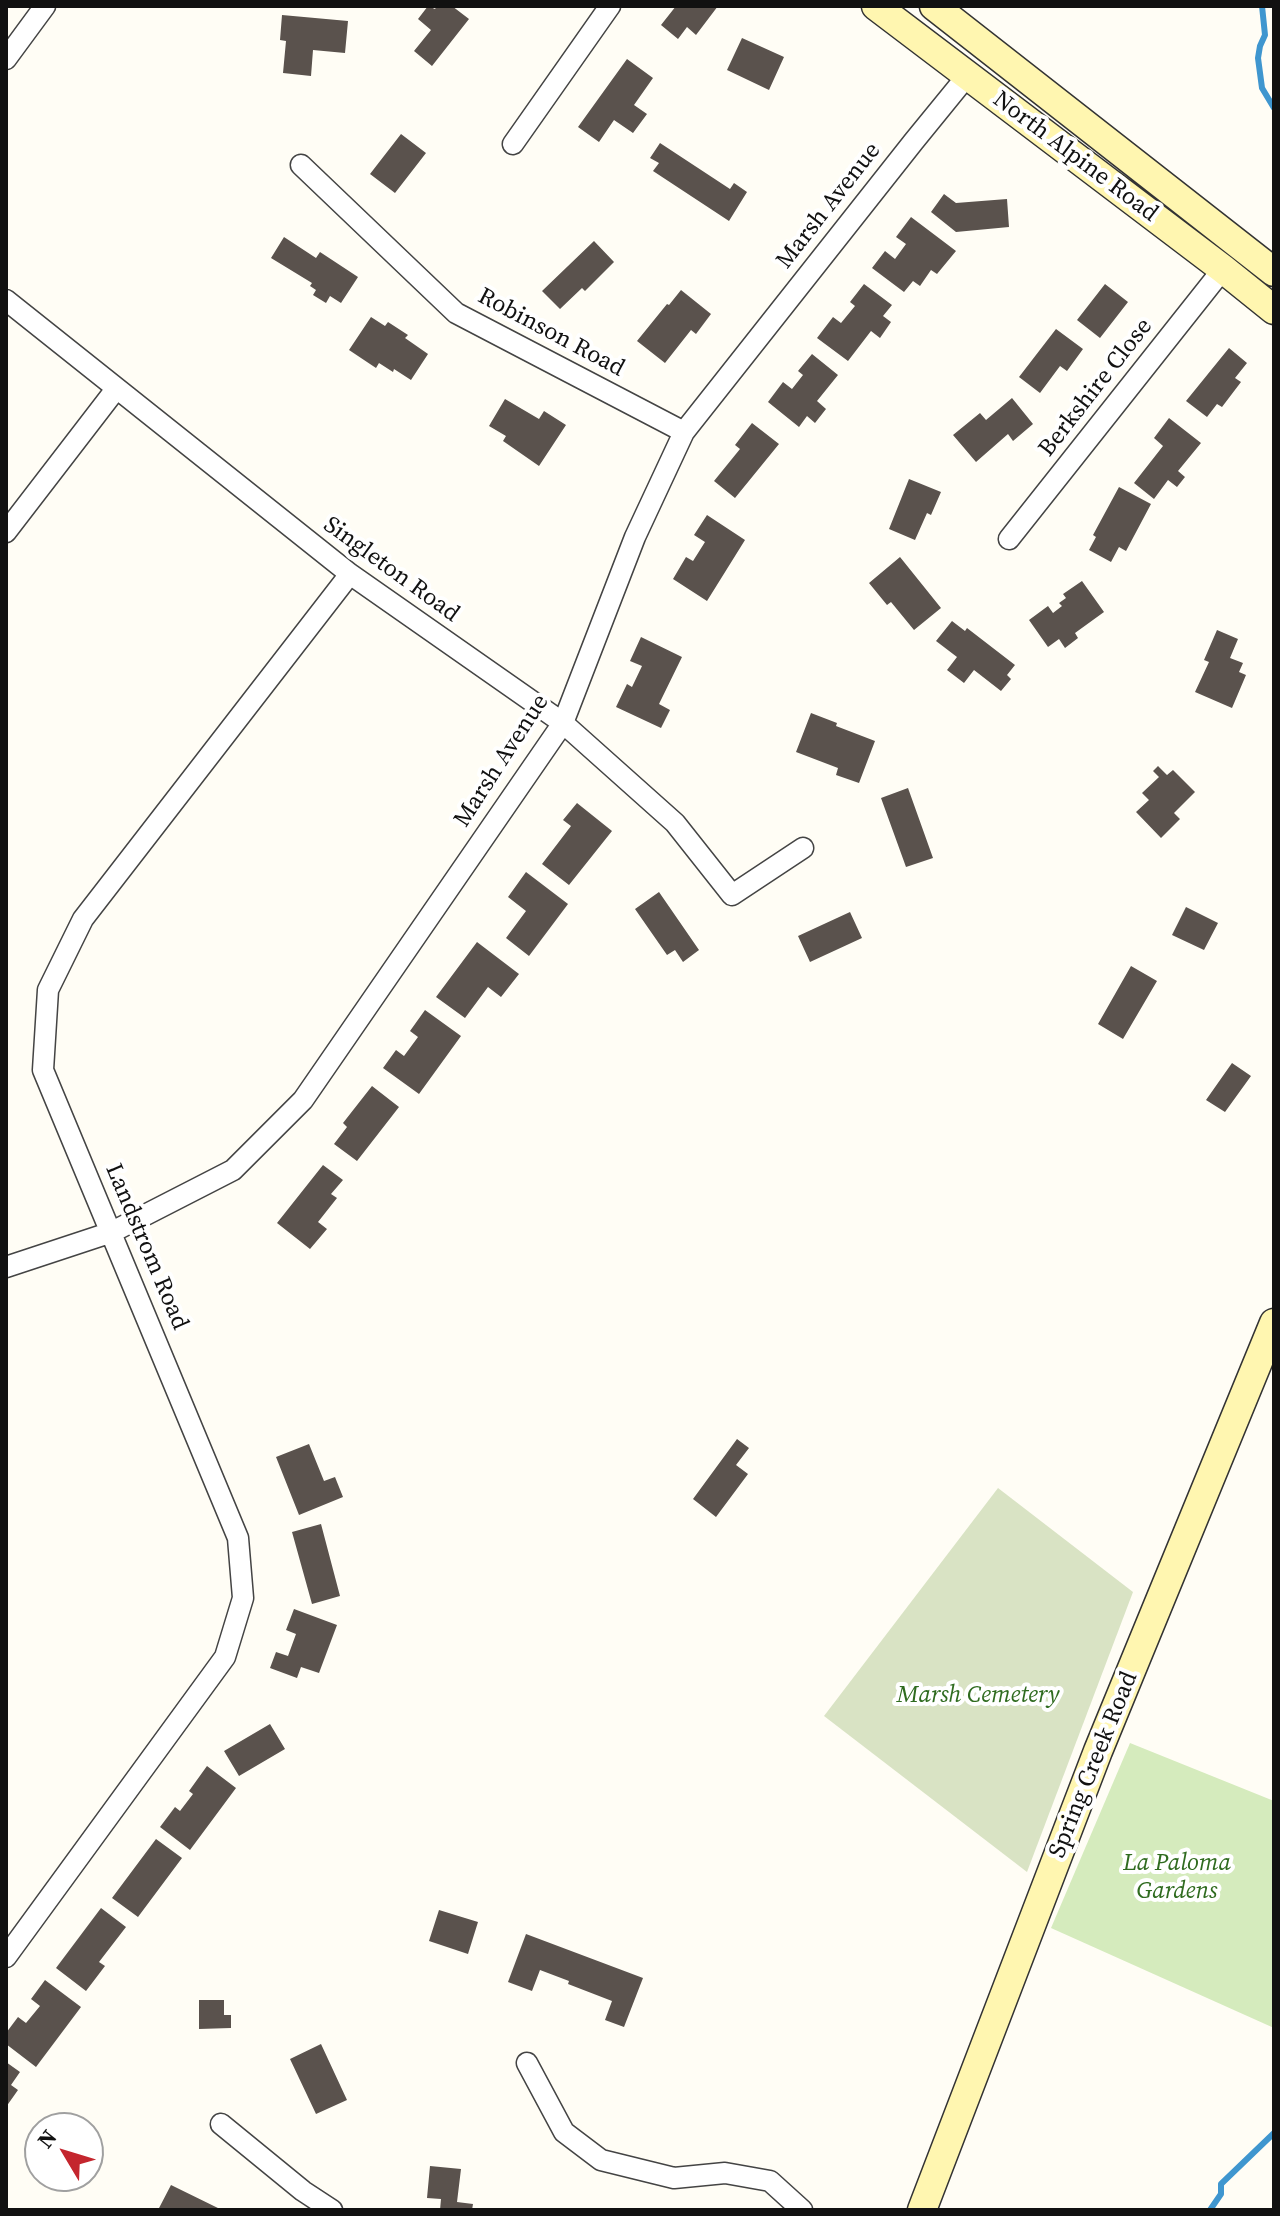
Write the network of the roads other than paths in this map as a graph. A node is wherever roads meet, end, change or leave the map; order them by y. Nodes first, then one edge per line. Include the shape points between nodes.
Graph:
1 (45, 6) edge
2 (610, 6) edge
3 (876, 6) edge
4 (934, 6) edge
5 (6, 59) edge
6 (967, 76) junction
7 (513, 144) dead end
8 (301, 165) dead end
9 (1223, 269) junction
10 (1274, 272) edge
11 (6, 300) edge
12 (1274, 310) edge
13 (116, 389) junction
14 (684, 432) junction
15 (6, 532) edge
16 (1009, 539) dead end
17 (350, 574) junction
18 (563, 723) junction
19 (803, 848) dead end
20 (112, 1232) junction
21 (6, 1267) edge
22 (1274, 1323) edge
23 (6, 1957) edge
24 (527, 2063) dead end
25 (221, 2124) dead end
26 (332, 2210) edge
27 (802, 2210) edge
28 (922, 2210) edge

1 - 5 street
2 - 7 street
3 - 6 main road, North Alpine Road
4 - 10 main road, North Alpine Road
6 - 9 main road, North Alpine Road
6 - 14 street, Marsh Avenue
8 - 14 street, Robinson Road via 456,313
9 - 12 main road, North Alpine Road
9 - 16 street, Berkshire Close
11 - 13 street, Singleton Road
13 - 15 street
13 - 17 street, Singleton Road
14 - 18 street, Marsh Avenue via 635,537
17 - 18 street, Singleton Road
17 - 20 street, Landstrom Road via 83,919 48,990 43,1070
18 - 19 street, Singleton Road via 675,823 732,895
18 - 20 street, Marsh Avenue via 303,1100 233,1170
20 - 21 street, Marsh Avenue
20 - 23 street, Landstrom Road via 238,1538 243,1598 225,1657
22 - 28 main road, Spring Creek Road via 1098,1751
24 - 27 street via 564,2132 601,2160 674,2178 725,2173 770,2181
25 - 26 street

